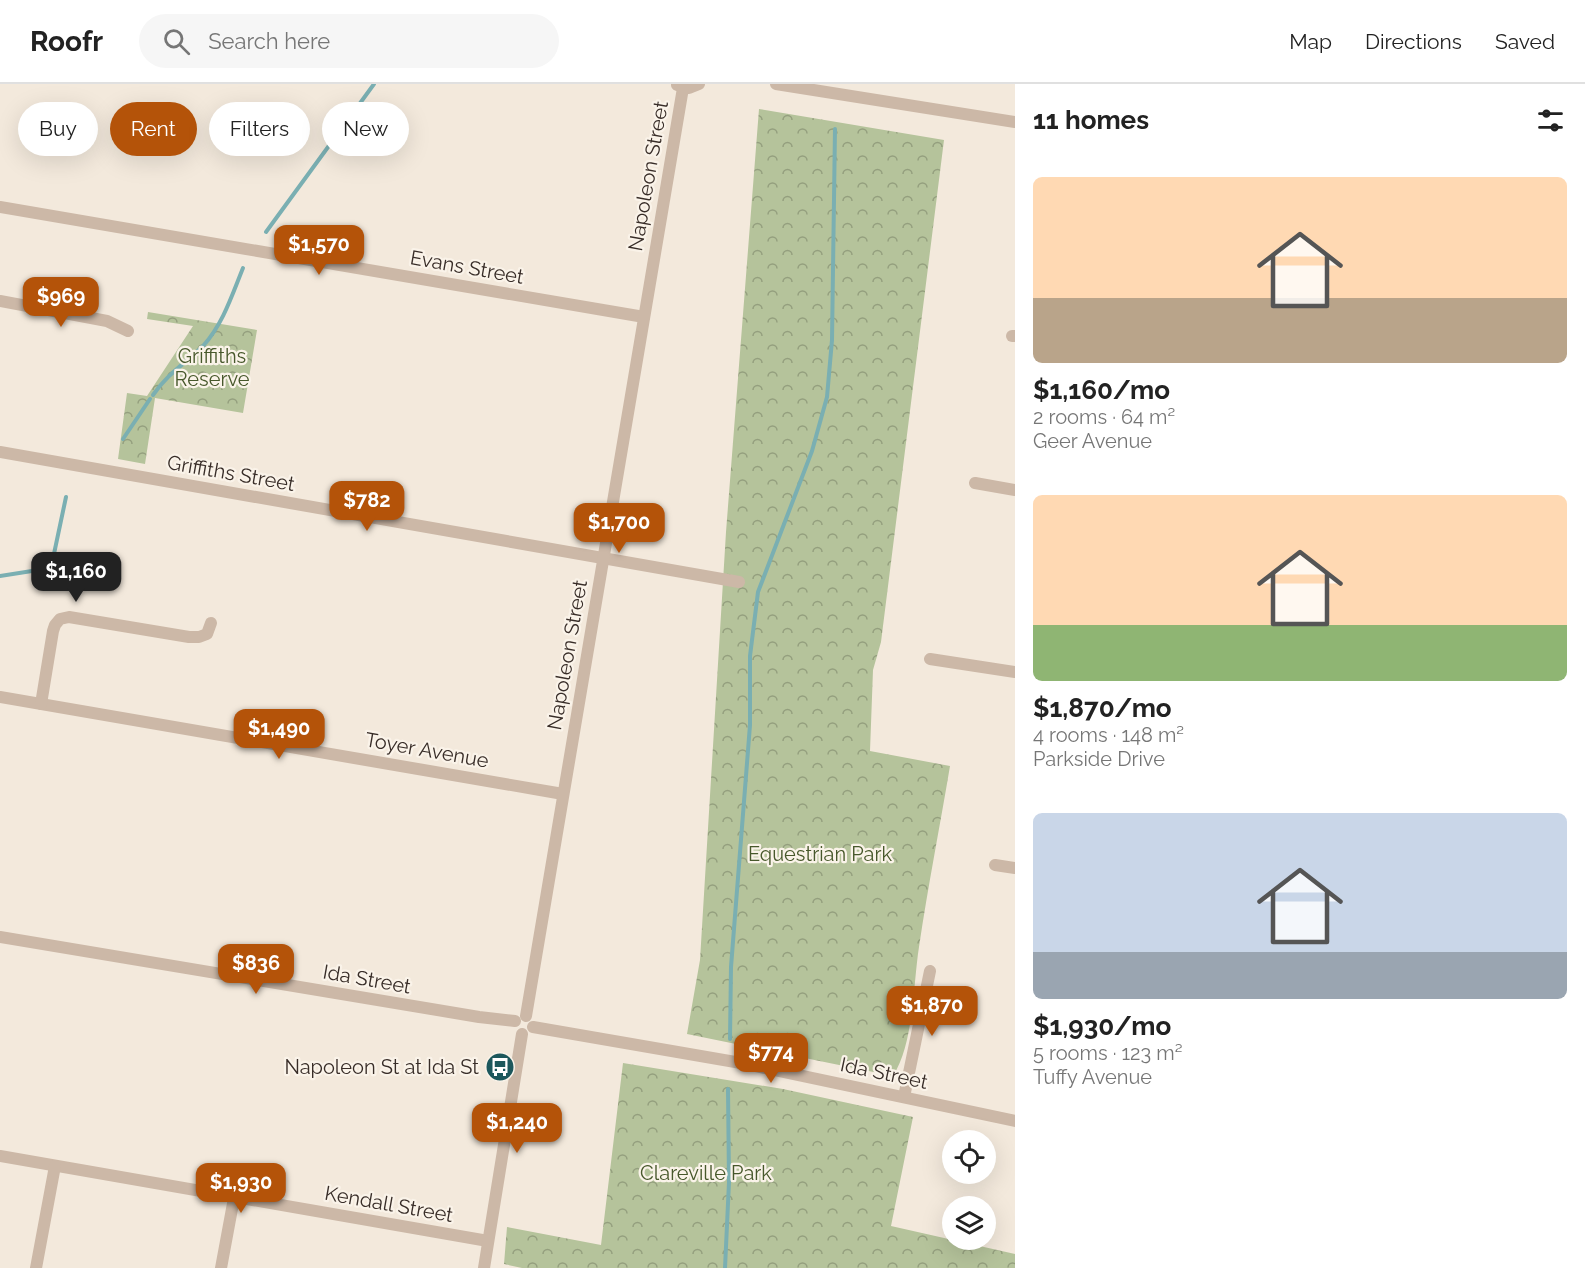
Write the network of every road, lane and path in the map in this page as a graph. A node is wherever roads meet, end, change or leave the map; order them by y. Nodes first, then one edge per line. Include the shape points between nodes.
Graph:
1 (699, 84) edge
2 (776, 84) edge
3 (679, 86) edge
4 (1015, 122) edge
5 (0, 207) edge
6 (0, 301) edge
7 (644, 317) junction
8 (128, 331) dead end
9 (0, 452) edge
10 (975, 483) dead end
11 (1015, 490) edge
12 (603, 558) junction
13 (739, 582) dead end
14 (211, 623) dead end
15 (930, 659) dead end
16 (1015, 672) edge
17 (0, 697) edge
18 (41, 704) junction
19 (563, 794) junction
20 (995, 865) dead end
21 (1015, 868) edge
22 (0, 937) edge
23 (930, 971) dead end
24 (525, 1021) junction
25 (904, 1097) junction
26 (1015, 1121) edge
27 (0, 1156) edge
28 (55, 1166) junction
29 (234, 1198) junction
30 (489, 1241) junction
31 (36, 1268) edge
32 (221, 1268) edge
33 (484, 1268) edge

1 - 3 street
2 - 4 street
3 - 7 street, Napoleon Street
5 - 7 street, Evans Street
6 - 8 street via 107,321
7 - 12 street, Napoleon Street
9 - 12 street, Griffiths Street
10 - 11 street
12 - 13 street, Griffiths Street
12 - 19 street, Napoleon Street
14 - 18 street via 207,634 189,637 60,618 53,632
15 - 16 street
17 - 18 street, Toyer Avenue
18 - 19 street, Toyer Avenue
19 - 24 street, Napoleon Street
20 - 21 street
22 - 24 street, Ida Street via 479,1017
23 - 25 street
24 - 25 street, Ida Street
24 - 30 street via 515,1029 522,1034
25 - 26 street, Ida Street
27 - 28 street, Kendall Street
28 - 29 street, Kendall Street
28 - 31 street
29 - 30 street, Kendall Street
29 - 32 street
30 - 33 street

